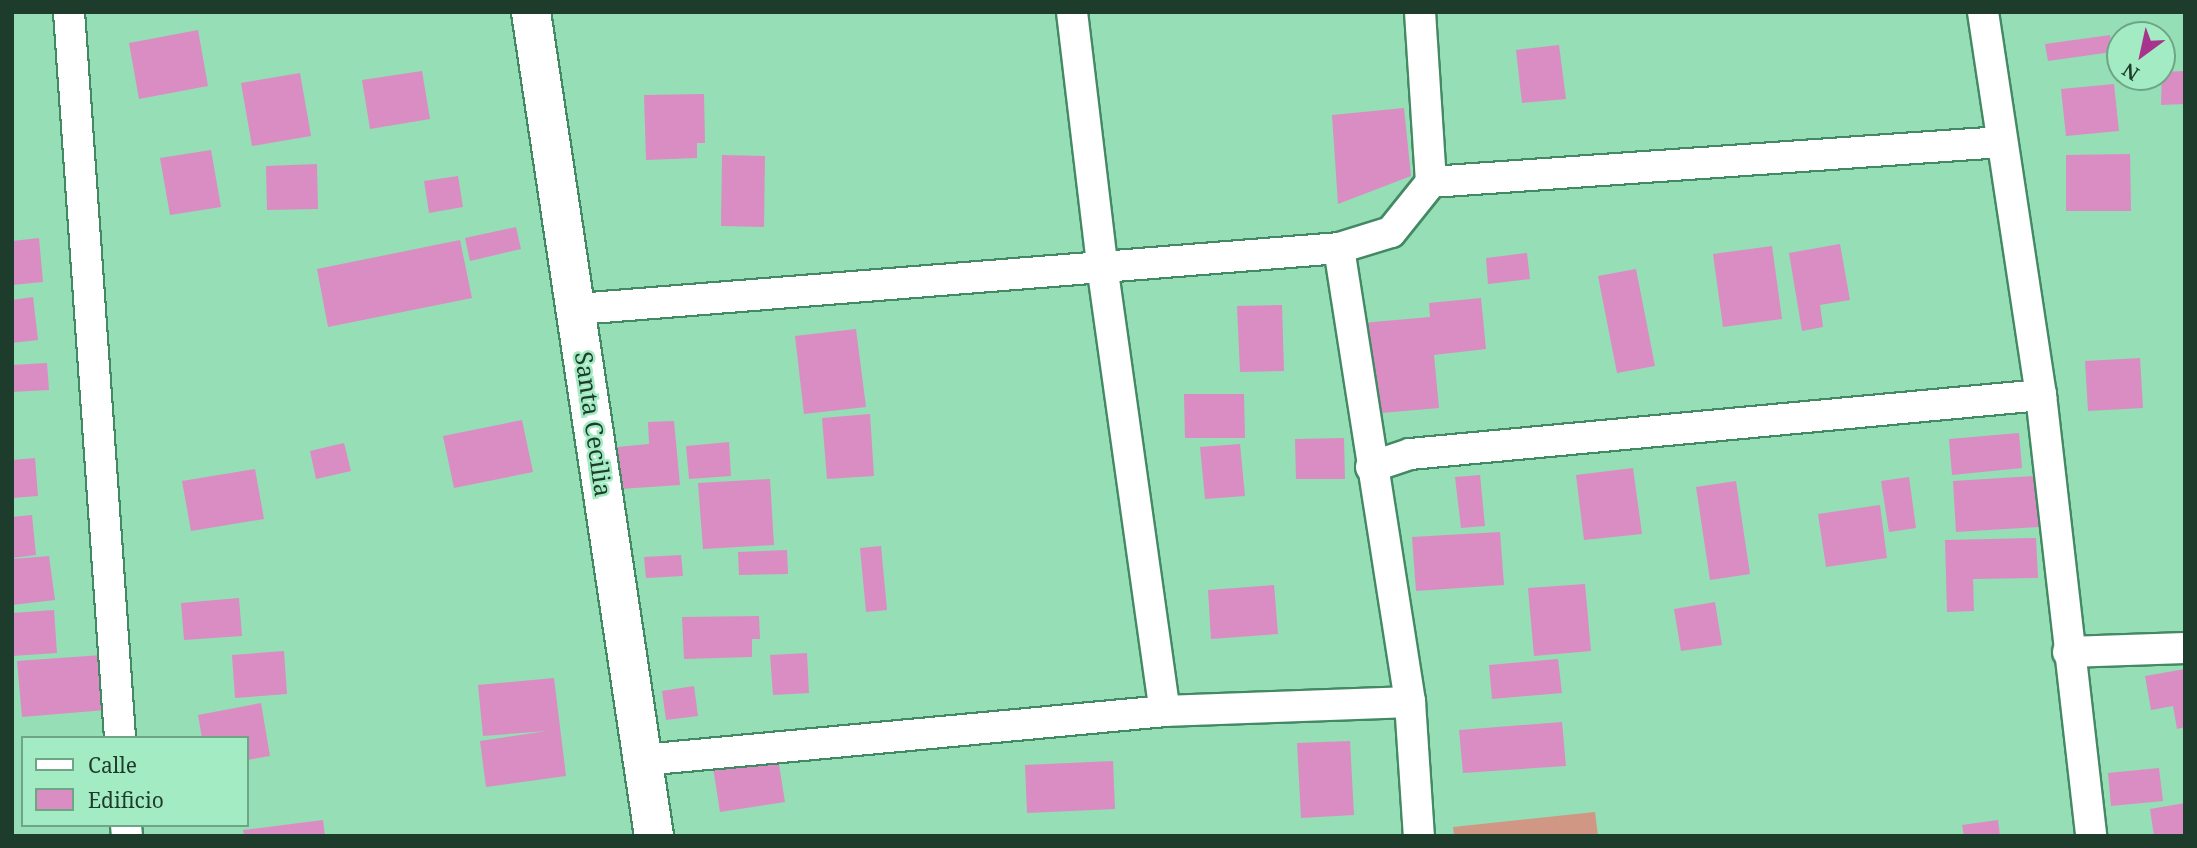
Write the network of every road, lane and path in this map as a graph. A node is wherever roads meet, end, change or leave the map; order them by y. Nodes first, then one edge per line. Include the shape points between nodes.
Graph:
1 (69, 12) edge
2 (531, 12) edge
3 (1072, 12) edge
4 (1420, 12) edge
5 (1983, 12) edge
6 (2001, 142) junction
7 (1431, 181) junction
8 (1339, 248) junction
9 (1102, 265) junction
10 (578, 309) junction
11 (2041, 395) junction
12 (1371, 467) junction
13 (2185, 648) edge
14 (2068, 652) junction
15 (1410, 702) junction
16 (1165, 711) junction
17 (120, 736) edge
18 (643, 760) junction
19 (654, 836) edge
20 (1419, 836) edge
21 (2091, 836) edge

1 - 17 street
2 - 10 street, Santa Cecilia
3 - 9 street
4 - 7 street
5 - 6 street
6 - 7 street
6 - 11 street
7 - 8 street via 1391,232
8 - 9 street
8 - 12 street
9 - 10 street
9 - 16 street
10 - 18 street, Santa Cecilia
11 - 12 street via 1410,454
11 - 14 street
12 - 15 street
13 - 14 street
14 - 21 street
15 - 16 street
15 - 20 street
16 - 18 street
18 - 19 street, Santa Cecilia

